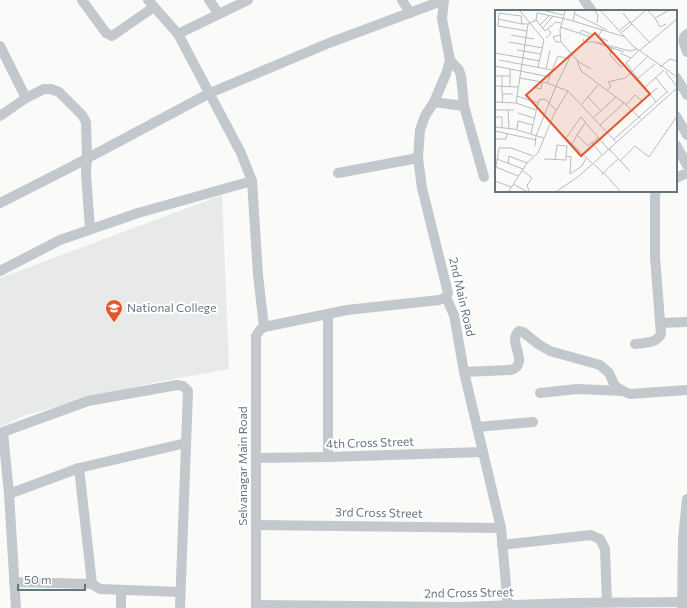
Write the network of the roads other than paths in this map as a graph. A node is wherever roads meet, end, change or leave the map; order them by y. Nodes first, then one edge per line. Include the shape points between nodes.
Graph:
1 (82, 0) edge
2 (209, 0) edge
3 (248, 0) edge
4 (402, 0) edge
5 (444, 0) edge
6 (584, 0) edge
7 (151, 3) edge
8 (591, 10) edge
9 (410, 13) junction
10 (219, 14) junction
11 (178, 34) junction
12 (687, 34) edge
13 (0, 46) edge
14 (687, 52) edge
15 (450, 60) junction
16 (677, 79) edge
17 (210, 93) junction
18 (687, 95) edge
19 (26, 98) junction
20 (434, 102) junction
21 (464, 106) junction
22 (0, 116) edge
23 (677, 118) edge
24 (687, 135) edge
25 (677, 147) edge
26 (88, 158) junction
27 (418, 158) junction
28 (687, 165) edge
29 (338, 173) dead end
30 (687, 173) edge
31 (484, 177) dead end
32 (677, 178) edge
33 (252, 181) junction
34 (656, 192) edge
35 (0, 203) edge
36 (90, 229) junction
37 (0, 271) edge
38 (446, 297) junction
39 (328, 314) junction
40 (687, 322) edge
41 (660, 323) junction
42 (264, 327) junction
43 (635, 344) dead end
44 (464, 372) junction
45 (687, 390) edge
46 (623, 392) junction
47 (540, 393) dead end
48 (533, 422) dead end
49 (477, 427) junction
50 (186, 443) junction
51 (483, 452) junction
52 (328, 457) junction
53 (257, 458) junction
54 (79, 468) junction
55 (9, 494) junction
56 (687, 499) edge
57 (256, 525) junction
58 (501, 528) junction
59 (685, 539) edge
60 (502, 545) junction
61 (14, 582) junction
62 (92, 584) junction
63 (122, 590) junction
64 (180, 592) junction
65 (607, 603) junction
66 (684, 604) edge
67 (507, 606) edge
68 (256, 607) edge
69 (16, 608) edge
70 (121, 608) edge
71 (180, 608) edge

1 - 7 street via 106,33 112,36
2 - 10 street
3 - 10 street
4 - 9 street
5 - 9 street
5 - 15 street, 2nd Main Road via 442,19
6 - 8 street
7 - 11 street
9 - 17 street via 329,43
10 - 11 street
11 - 17 street
12 - 14 street via 682,40
13 - 19 street
15 - 20 street, 2nd Main Road
15 - 21 street via 461,76
16 - 18 street
17 - 26 street
17 - 33 street via 241,153
19 - 22 street
19 - 26 street via 44,89 51,89 58,92 82,115 86,122
20 - 21 street
20 - 27 street, 2nd Main Road via 420,130
21 - 31 street
23 - 24 street
25 - 28 street
26 - 35 street
26 - 36 street via 86,174
27 - 29 street
27 - 38 street, 2nd Main Road via 422,188 448,289
30 - 32 street
33 - 36 street
33 - 42 street
34 - 41 street via 655,257
36 - 37 street via 60,240
38 - 39 street
38 - 44 street, 2nd Main Road via 454,315
39 - 42 street
39 - 52 street
40 - 41 street
41 - 43 street via 659,339
42 - 53 street, Selvanagar Main Road via 256,336
44 - 46 street via 516,368 519,360 514,338 519,332 523,332 550,352 600,365 609,373 615,386
44 - 49 street, 2nd Main Road
45 - 46 street via 630,394
46 - 47 street via 577,389
48 - 49 street
49 - 51 street, 2nd Main Road
50 - 54 street
50 - 55 street via 188,391 183,386 176,385 88,401 4,432
50 - 64 street
51 - 52 street, 4th Cross Street
51 - 58 street, 2nd Main Road
52 - 53 street, 4th Cross Street
53 - 57 street, Selvanagar Main Road
54 - 55 street
54 - 62 street
55 - 61 street
56 - 59 street
57 - 58 street, 3rd Cross Street
57 - 68 street, Selvanagar Main Road
58 - 60 street, 2nd Main Road
59 - 66 street
60 - 65 street via 591,535 600,539 605,549
60 - 67 street, 2nd Main Road
61 - 62 street
61 - 69 street
62 - 63 street via 100,589
63 - 64 street
63 - 70 street
64 - 71 street
65 - 66 street, 2nd Cross Street
65 - 67 street, 2nd Cross Street
67 - 68 street, 2nd Cross Street

